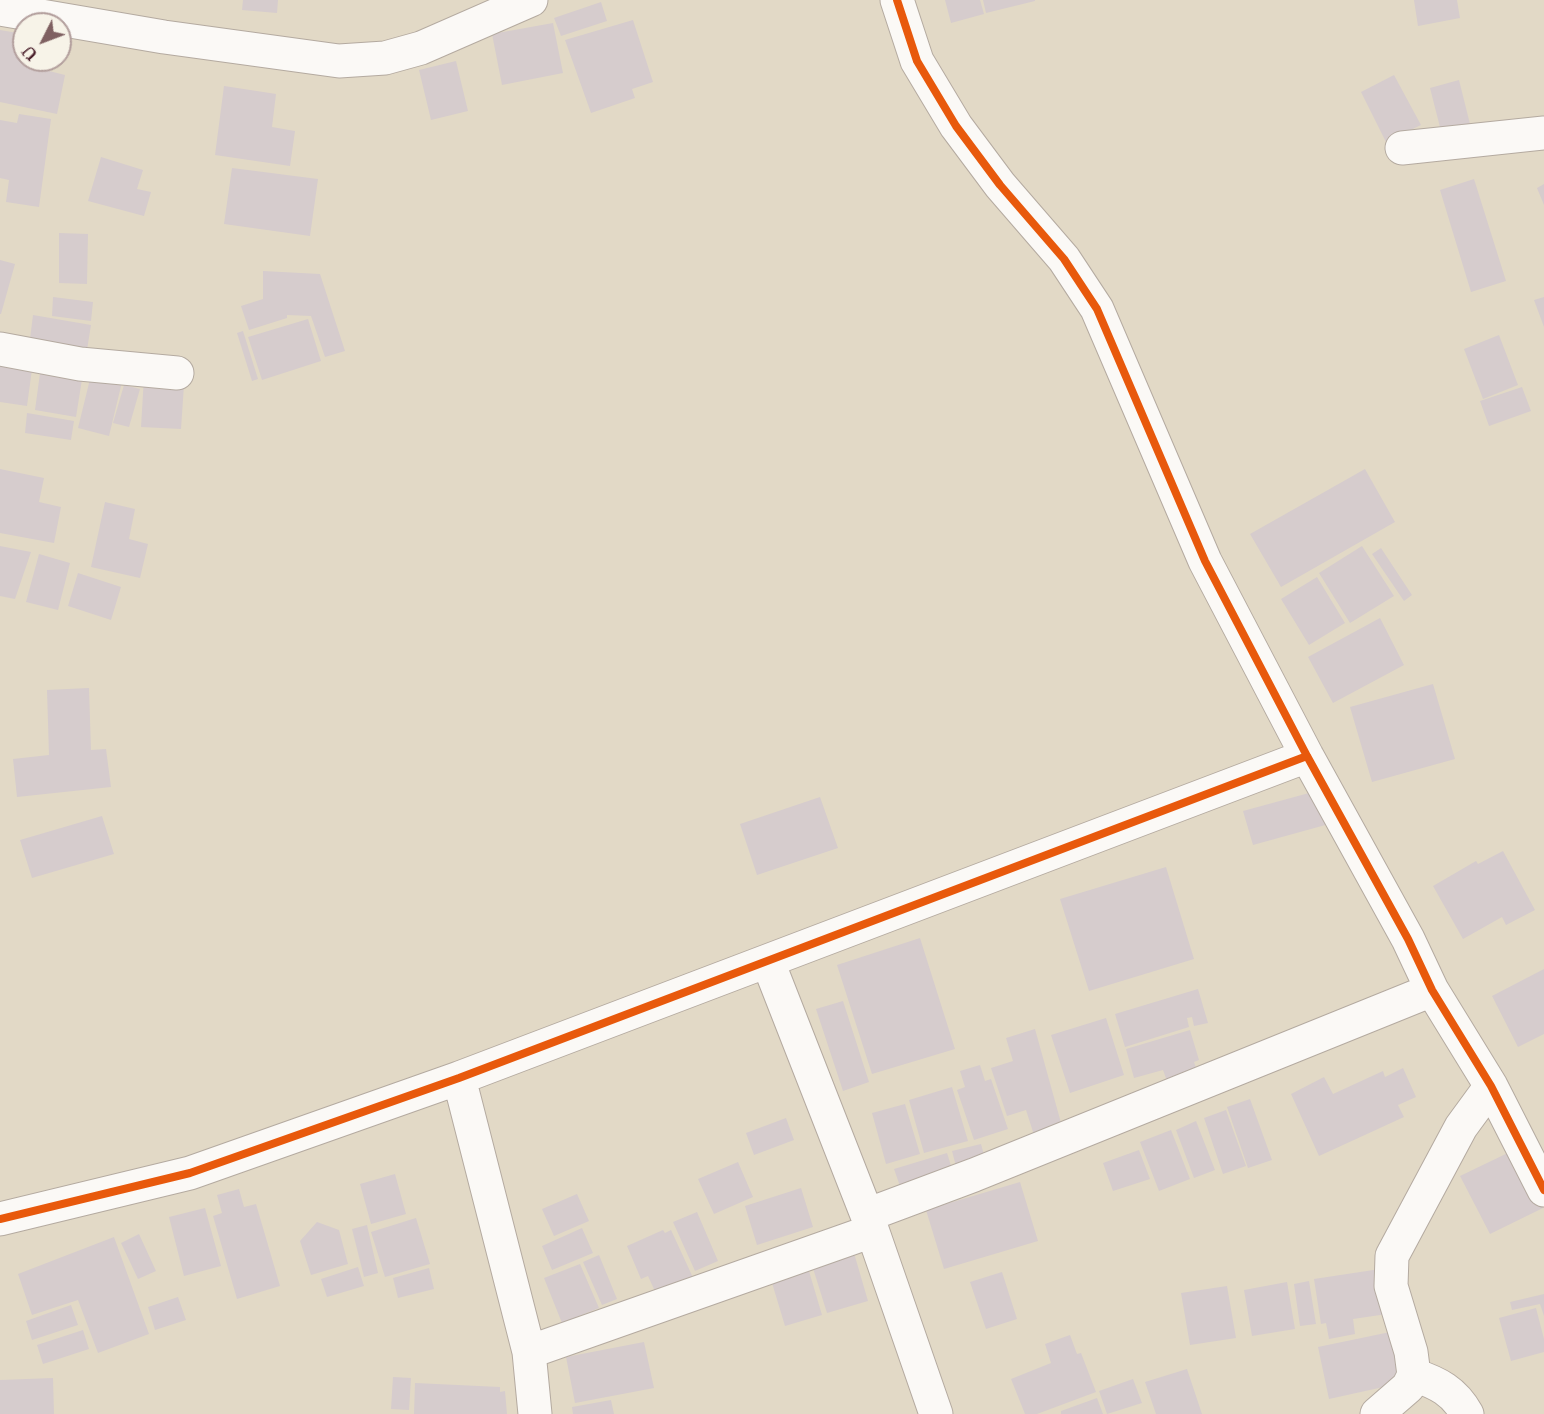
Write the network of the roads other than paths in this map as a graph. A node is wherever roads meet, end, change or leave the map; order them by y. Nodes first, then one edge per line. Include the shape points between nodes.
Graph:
1 (531, 0) edge
2 (897, 0) edge
3 (0, 9) edge
4 (1544, 133) edge
5 (1402, 148) dead end
6 (0, 349) edge
7 (177, 373) dead end
8 (1307, 756) junction
9 (768, 962) junction
10 (1432, 990) junction
11 (459, 1078) junction
12 (1491, 1086) junction
13 (1544, 1190) edge
14 (0, 1219) edge
15 (869, 1223) junction
16 (529, 1352) junction
17 (1414, 1375) junction
18 (536, 1414) edge
19 (936, 1414) edge
20 (1377, 1414) edge
21 (1467, 1414) edge

1 - 3 street via 421,48 385,58 339,60 164,37
2 - 8 street via 917,61 956,126 1000,185 1064,259 1097,309 1205,561
4 - 5 street
6 - 7 street via 80,364
8 - 9 street
8 - 10 street
9 - 11 street
9 - 15 street
10 - 12 street
10 - 15 street via 974,1175
11 - 14 street via 190,1173
11 - 16 street
12 - 13 street
12 - 17 street via 1461,1127 1392,1256 1391,1286
15 - 16 street
15 - 19 street
16 - 18 street
17 - 20 street via 1408,1387
17 - 21 street via 1437,1382 1458,1398

